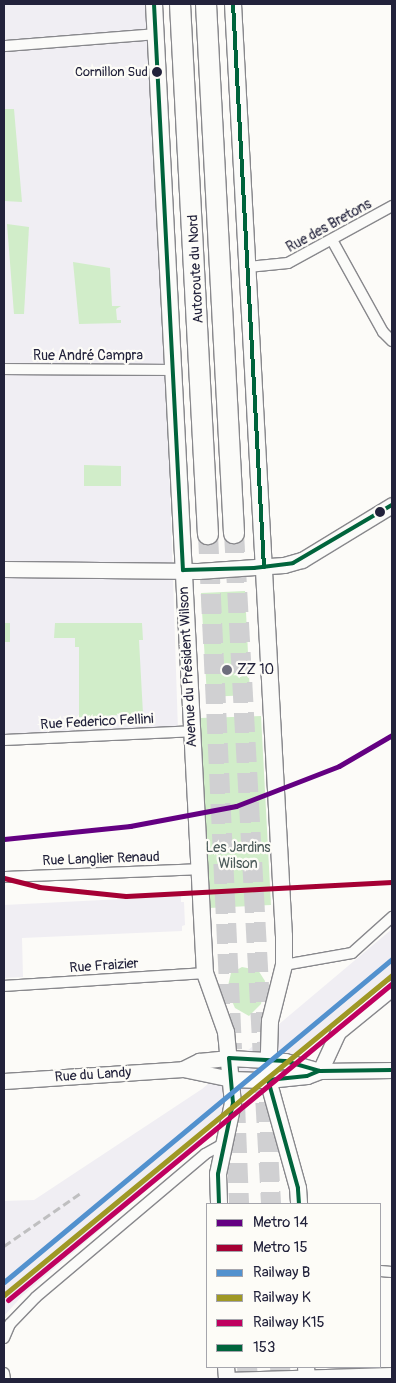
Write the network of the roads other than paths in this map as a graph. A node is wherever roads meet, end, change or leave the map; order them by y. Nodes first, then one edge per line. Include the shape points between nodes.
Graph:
1 (154, 4) edge
2 (180, 4) edge
3 (206, 4) edge
4 (233, 4) edge
5 (156, 34) junction
6 (4, 46) edge
7 (392, 206) edge
8 (332, 240) junction
9 (248, 267) junction
10 (392, 340) edge
11 (4, 369) edge
12 (172, 370) junction
13 (392, 505) edge
14 (234, 533) tunnel mouth
15 (208, 534) tunnel mouth
16 (264, 567) junction
17 (4, 569) edge
18 (183, 570) junction
19 (192, 731) junction
20 (4, 740) edge
21 (199, 869) junction
22 (4, 877) edge
23 (392, 917) edge
24 (284, 965) junction
25 (205, 973) junction
26 (4, 986) edge
27 (392, 988) edge
28 (229, 1058) junction
29 (267, 1060) junction
30 (183, 1069) junction
31 (392, 1070) edge
32 (320, 1071) junction
33 (231, 1079) junction
34 (268, 1080) junction
35 (4, 1081) edge
36 (225, 1143) junction
37 (219, 1203) edge
38 (299, 1203) edge
39 (4, 1338) edge
40 (4, 1373) edge
41 (307, 1373) edge
42 (392, 1373) edge
43 (227, 1375) edge
44 (5, 1379) edge

1 - 5 main road, Avenue du Président Wilson
2 - 15 highway, Autoroute du Nord
3 - 14 highway, Autoroute du Nord
4 - 9 main road
5 - 6 street
5 - 12 main road, Avenue du Président Wilson
7 - 8 street, Rue des Bretons
8 - 9 street, Rue des Bretons via 288,263
8 - 10 street via 383,332
9 - 16 main road
11 - 12 street, Rue André Campra
12 - 18 main road, Avenue du Président Wilson
13 - 16 main road via 302,560
16 - 18 main road
16 - 24 main road
17 - 18 main road
18 - 19 main road, Avenue du Président Wilson
19 - 20 street, Rue Federico Fellini
19 - 21 main road, Avenue du Président Wilson
21 - 22 street, Rue Langlier Renaud
21 - 25 main road, Avenue du Président Wilson
23 - 24 street via 352,953
24 - 29 main road via 270,1022
25 - 26 street, Rue Fraizier
25 - 28 main road, Avenue du Président Wilson via 226,1032
27 - 32 main road via 338,1032
28 - 29 main road, Rue du Landy
28 - 30 main road, Rue du Landy via 199,1061
28 - 33 main road, Avenue du Président Wilson
29 - 32 main road, Rue du Landy via 306,1064
29 - 34 main road
30 - 33 main road, Rue du Landy
30 - 35 main road, Rue du Landy
31 - 32 main road, Rue du Landy
32 - 34 main road, Rue du Landy via 307,1076
33 - 34 main road, Rue du Landy
33 - 36 main road, Avenue du Président Wilson via 233,1103
34 - 38 main road via 298,1188
36 - 37 main road, Avenue du Président Wilson via 218,1174
36 - 39 street via 205,1154 36,1297 10,1324
40 - 44 street
41 - 42 street
41 - 43 street

